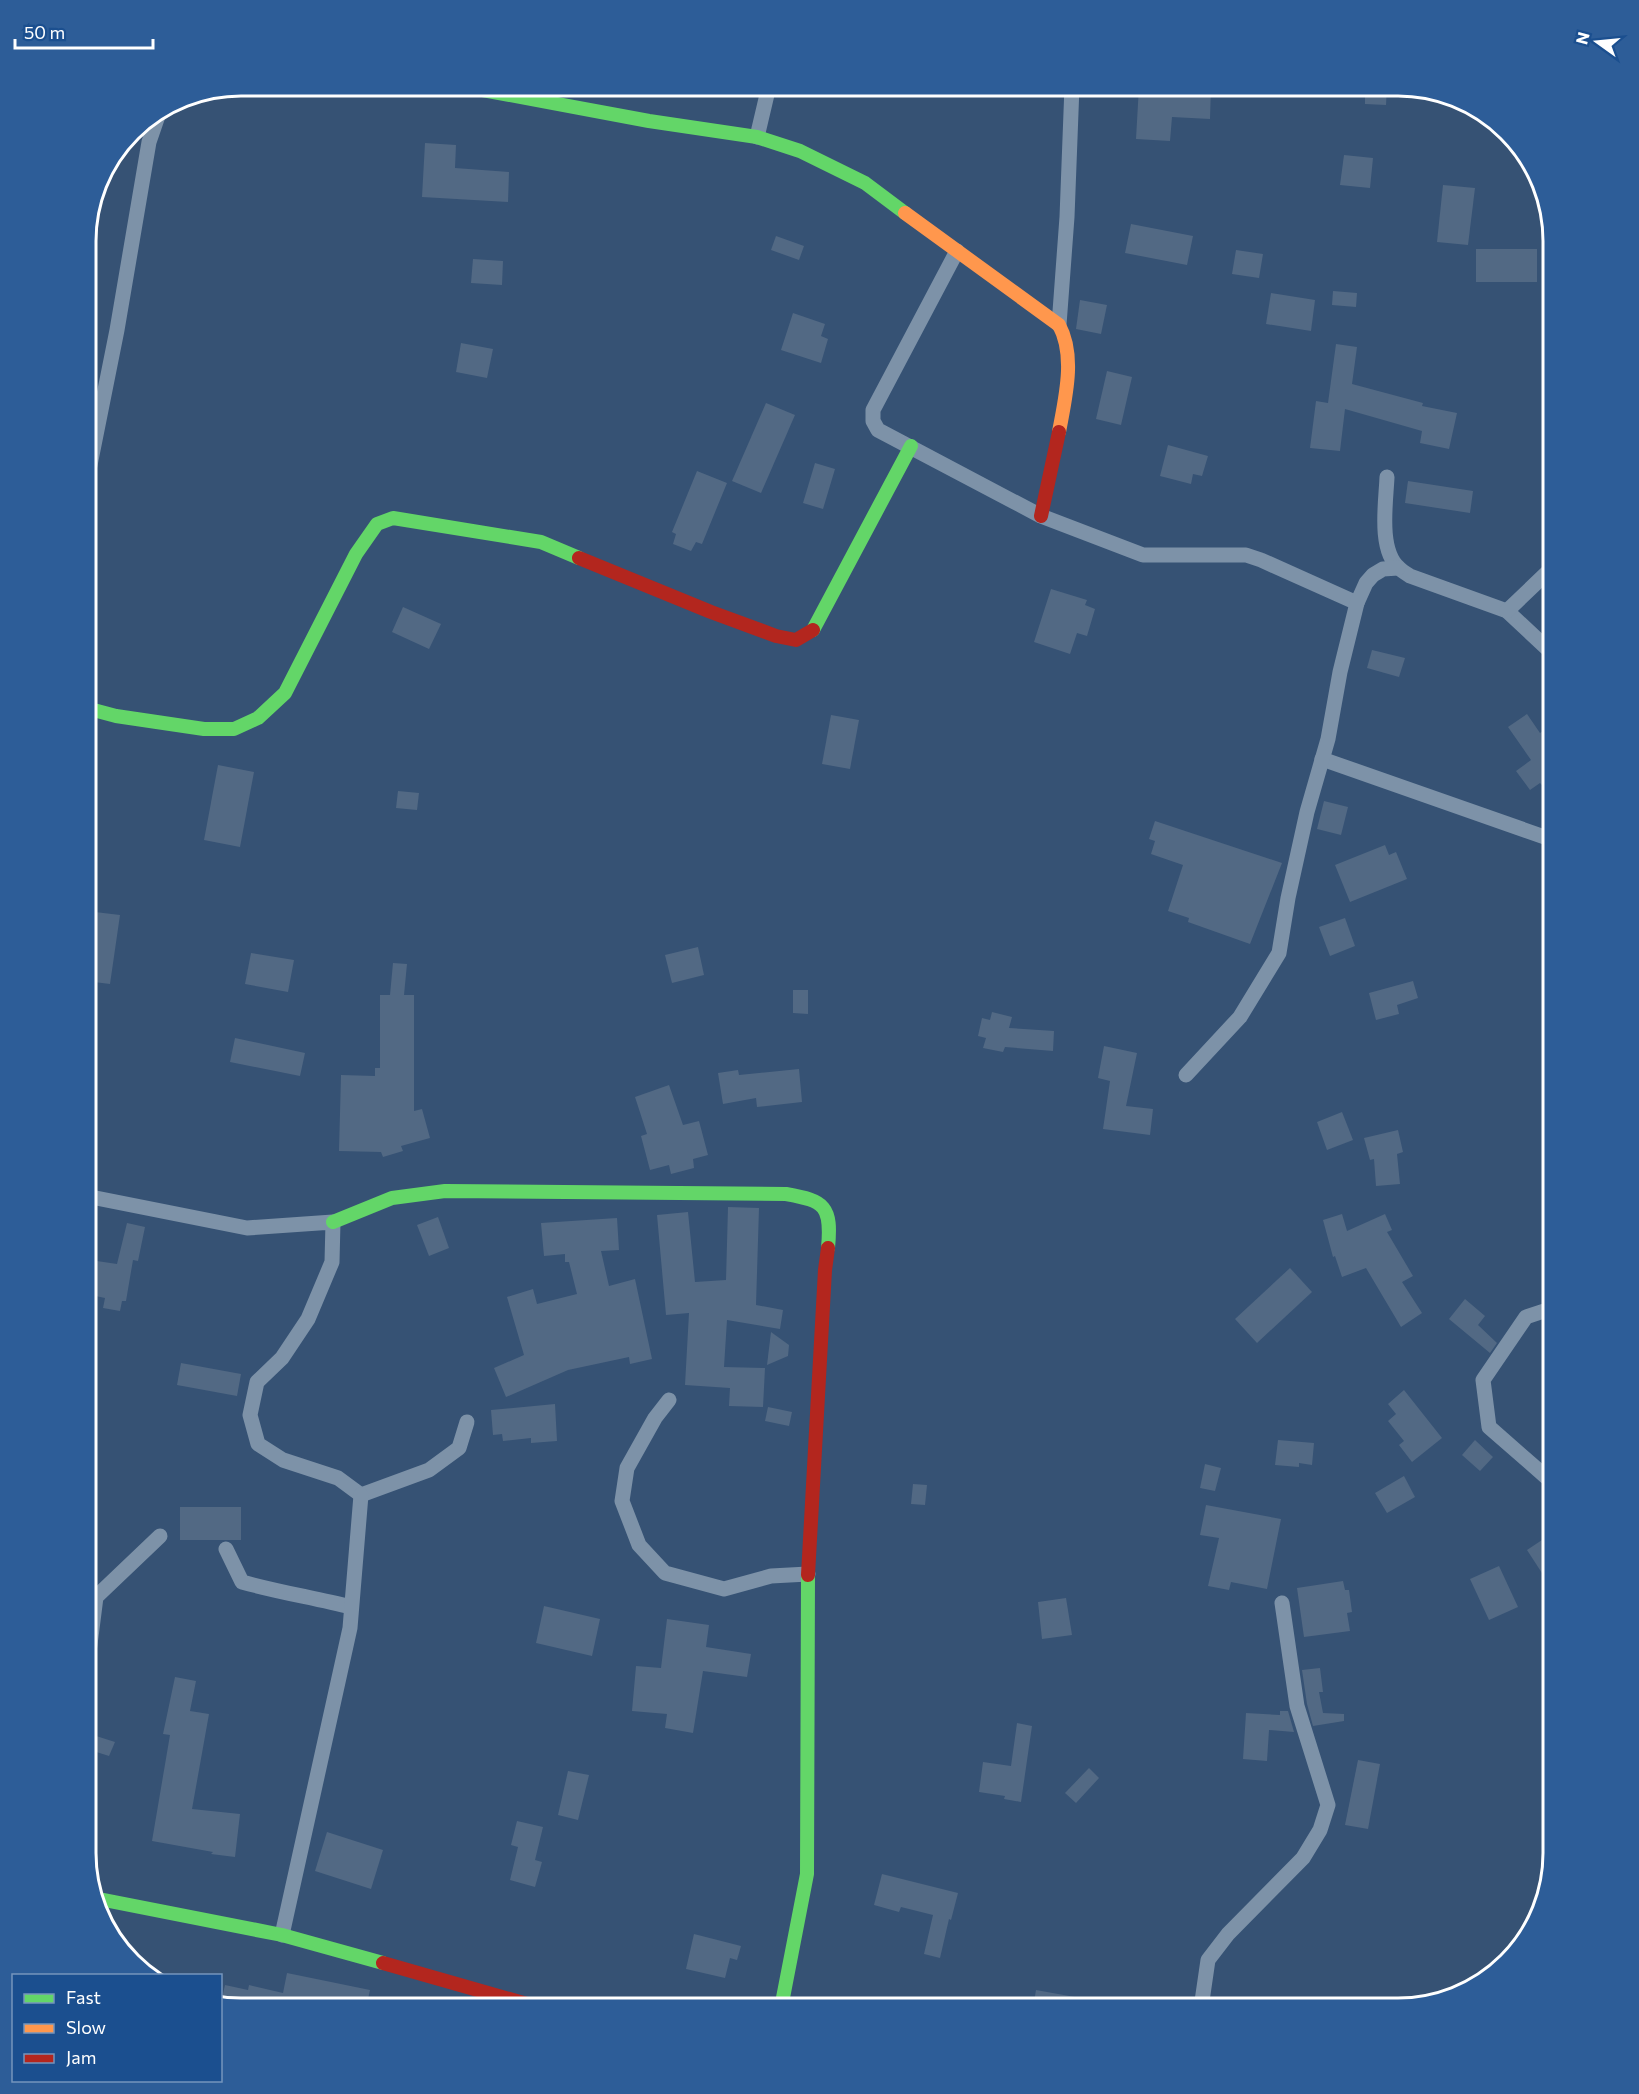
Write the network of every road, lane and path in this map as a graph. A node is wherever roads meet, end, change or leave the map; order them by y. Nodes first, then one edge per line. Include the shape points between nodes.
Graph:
1 (516, 96) edge
2 (767, 96) edge
3 (1072, 96) edge
4 (155, 124) edge
5 (757, 137) junction
6 (957, 251) junction
7 (1059, 325) junction
8 (96, 435) edge
9 (911, 446) junction
10 (1387, 477) dead end
11 (1041, 516) junction
12 (1398, 568) junction
13 (1543, 577) edge
14 (1357, 603) junction
15 (1507, 611) junction
16 (1543, 644) edge
17 (96, 711) edge
18 (1322, 759) junction
19 (1543, 836) edge
20 (1186, 1075) dead end
21 (96, 1198) edge
22 (333, 1222) junction
23 (1543, 1312) edge
24 (669, 1400) dead end
25 (467, 1422) dead end
26 (1543, 1474) edge
27 (360, 1495) junction
28 (160, 1536) dead end
29 (226, 1549) dead end
30 (808, 1574) junction
31 (96, 1597) edge
32 (1282, 1603) dead end
33 (351, 1607) junction
34 (104, 1900) edge
35 (282, 1935) junction
36 (506, 1998) edge
37 (783, 1998) edge
38 (1202, 1998) edge

1 - 5 street
2 - 5 street
3 - 7 street
4 - 8 street
5 - 6 street via 800,151 865,183
6 - 7 street
6 - 9 street via 873,410 878,429
7 - 11 street via 1066,339 1068,368
9 - 11 street
9 - 17 street via 812,631 796,640 711,612 542,542 393,518 377,524 357,554 285,693 258,718 234,729 204,729
10 - 12 street via 1385,533 1391,559
11 - 14 street via 1143,555 1246,555
12 - 14 street via 1383,569 1373,575
12 - 15 street via 1410,576
13 - 15 street
14 - 18 street
15 - 16 street
18 - 19 street
18 - 20 street via 1307,812 1279,953 1240,1017
21 - 22 street via 247,1228
22 - 27 street via 332,1262 308,1319 282,1358 257,1382 250,1415 258,1444 283,1460 338,1478
22 - 30 street via 392,1198 445,1191 786,1194 819,1202 828,1214 829,1230
23 - 26 street via 1526,1317 1483,1380 1489,1427
24 - 30 street via 627,1468 622,1501 639,1545 665,1573 724,1589 771,1576
25 - 27 street via 459,1448 429,1470
27 - 33 street
28 - 31 street
29 - 33 street via 242,1582
30 - 37 street via 807,1874
32 - 38 street via 1297,1706 1329,1805 1303,1858 1228,1934 1208,1960
33 - 35 street
34 - 35 street
35 - 36 street

